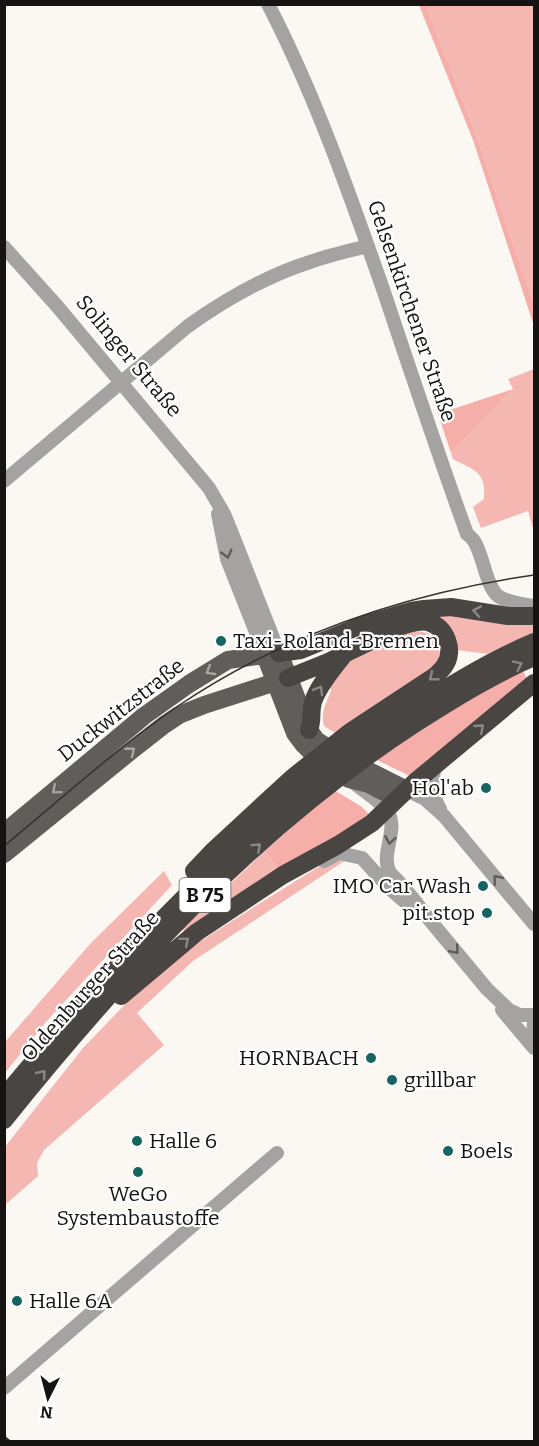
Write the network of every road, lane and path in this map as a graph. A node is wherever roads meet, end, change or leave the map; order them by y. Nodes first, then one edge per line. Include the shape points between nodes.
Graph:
1 (268, 4) edge
2 (368, 246) junction
3 (4, 247) edge
4 (120, 382) junction
5 (4, 481) edge
6 (534, 606) edge
7 (534, 616) edge
8 (534, 642) edge
9 (272, 654) junction
10 (343, 655) junction
11 (534, 657) edge
12 (281, 680) junction
13 (534, 683) edge
14 (309, 730) junction
15 (364, 741) junction
16 (435, 766) junction
17 (307, 784) junction
18 (397, 799) junction
19 (444, 816) junction
20 (4, 833) edge
21 (4, 854) edge
22 (284, 875) junction
23 (423, 912) junction
24 (534, 924) edge
25 (487, 989) junction
26 (98, 1008) junction
27 (534, 1015) edge
28 (534, 1022) edge
29 (534, 1040) edge
30 (534, 1048) edge
31 (4, 1097) edge
32 (4, 1120) edge
33 (277, 1153) dead end
34 (4, 1388) edge

1 - 2 street, Gelsenkirchener Straße via 323,124
2 - 4 street via 308,262 249,288 211,309
2 - 6 street, Gelsenkirchener Straße via 467,534 474,541 496,594
3 - 4 street, Solinger Straße
4 - 5 street
4 - 9 street, Solinger Straße via 204,480 224,514 272,631
7 -> 9 highway via 464,608 424,609 362,625 301,650
8 - 15 highway, Oldenburger Straße / B 75 via 447,686
9 - 12 main road, Solinger Straße
9 -> 20 main road, Duckwitzstraße via 228,660 170,697
10 - 12 highway
14 -> 10 highway via 314,699
10 -> 15 highway via 416,622 435,625 447,639 447,664
15 -> 11 highway, Oldenburger Straße / B 75
12 - 14 main road
12 - 18 main road via 295,733 304,745 349,779 369,784
21 -> 12 main road, Duckwitzstraße via 179,715
16 -> 13 highway
14 - 18 main road via 316,740
15 - 17 highway
15 - 17 highway, Oldenburger Straße / B 75
16 - 18 highway
16 - 19 street via 432,789
26 -> 17 highway, Oldenburger Straße / B 75 via 192,907 268,836
17 - 31 highway, Oldenburger Straße / B 75 via 214,850 176,891 158,922
18 - 19 street via 425,799
18 - 22 highway via 372,823
18 -> 23 street via 390,819 387,863
24 -> 19 street
22 - 23 street via 302,873 339,853 362,858 390,889
26 -> 22 highway via 124,995 197,932
23 -> 25 street
25 - 27 street via 510,1010
25 - 30 street
32 -> 26 highway, Oldenburger Straße / B 75
28 - 29 street
33 - 34 street

